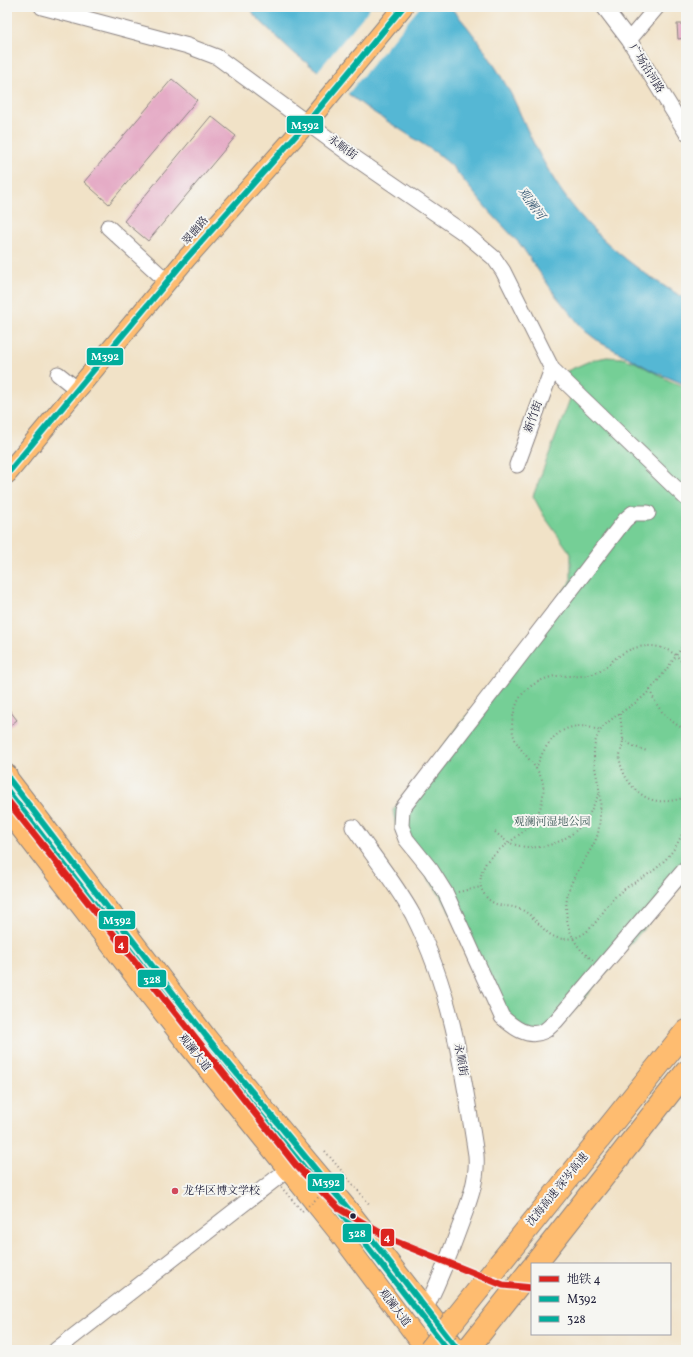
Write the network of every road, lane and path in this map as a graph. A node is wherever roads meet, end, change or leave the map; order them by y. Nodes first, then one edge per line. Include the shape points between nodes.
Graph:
1 (42, 7) edge
2 (388, 7) edge
3 (403, 7) edge
4 (604, 7) edge
5 (657, 7) edge
6 (628, 40) junction
7 (316, 102) junction
8 (302, 119) junction
9 (686, 132) edge
10 (108, 227) dead end
11 (159, 274) junction
12 (552, 369) junction
13 (68, 382) junction
14 (7, 458) edge
15 (516, 465) dead end
16 (7, 474) edge
17 (686, 498) edge
18 (648, 513) dead end
19 (686, 642) edge
20 (676, 655) junction
21 (686, 667) edge
22 (650, 690) junction
23 (620, 714) junction
24 (686, 730) edge
25 (600, 731) junction
26 (686, 738) edge
27 (7, 740) edge
28 (623, 740) junction
29 (10, 745) dead end
30 (646, 750) dead end
31 (536, 769) junction
32 (7, 774) edge
33 (686, 780) edge
34 (600, 793) junction
35 (686, 797) edge
36 (7, 811) edge
37 (686, 822) edge
38 (353, 827) dead end
39 (495, 832) dead end
40 (510, 843) junction
41 (686, 868) edge
42 (481, 887) junction
43 (446, 894) junction
44 (572, 938) junction
45 (603, 965) junction
46 (686, 1031) edge
47 (686, 1072) edge
48 (325, 1151) dead end
49 (345, 1175) junction
50 (284, 1178) junction
51 (370, 1205) dead end
52 (536, 1263) edge
53 (531, 1269) edge
54 (426, 1308) junction
55 (447, 1335) junction
56 (56, 1350) edge
57 (426, 1350) edge
58 (430, 1350) edge
59 (458, 1350) edge
60 (463, 1350) edge
61 (467, 1350) edge

1 - 8 street, 永顺街 via 204,51 230,66
2 - 7 main road, 翠幽路
3 - 7 main road, 翠幽路
4 - 6 street, 广场沿河路
5 - 6 street
6 - 9 street, 广场沿河路
7 - 8 main road, 翠幽路
8 - 11 main road, 翠幽路 via 205,219
8 - 12 street, 永顺街 via 467,235 494,258 512,287
8 - 13 main road, 翠幽路 via 186,259
10 - 11 street
11 - 13 main road, 翠幽路
12 - 15 street, 新竹街
12 - 17 street
13 - 14 main road, 翠幽路
13 - 16 main road, 翠幽路
18 - 43 street via 633,513 625,520 402,809 401,826 406,839
19 - 20 path
20 - 21 path
20 - 22 path
20 - 31 path via 654,646 639,647 617,656 595,673 582,677 554,676 524,692 513,716 512,730 516,743
22 - 23 path
22 - 24 path via 654,704 672,722
23 - 25 path
23 - 28 path
25 - 31 path via 581,726 555,735 539,758
25 - 34 path via 594,756
26 - 33 path
27 - 29 path
28 - 30 path via 635,748
28 - 35 path via 620,758 622,770 637,791 657,801 669,802
31 - 40 path via 542,778 542,806 536,818
32 - 54 main road, 观澜大道 via 202,1030
34 - 40 path via 585,820 574,833 555,844 539,848
34 - 44 path via 597,838 571,885 566,906
36 - 50 main road, 观澜大道 via 190,1048
37 - 44 path via 680,839 664,862 624,889 605,908 587,932
38 - 54 street, 永顺街 via 381,864 412,914 436,969 452,1017 476,1155 474,1187 445,1266
39 - 40 path
40 - 42 path via 489,859 483,869
41 - 45 street
42 - 43 path
42 - 44 path via 494,904 519,909 557,938
43 - 45 street via 502,1017 515,1028 529,1034 543,1032 556,1021
44 - 45 path via 590,957
46 - 58 highway, 沈海高速 深岑高速, bridge
47 - 52 highway
48 - 49 path
49 - 50 path, bridge via 302,1211
49 - 51 path, bridge
50 - 56 street
50 - 57 main road, 观澜大道 via 337,1231
53 - 61 highway
54 - 55 main road, 观澜大道
55 - 59 main road, 观澜大道
55 - 60 street

